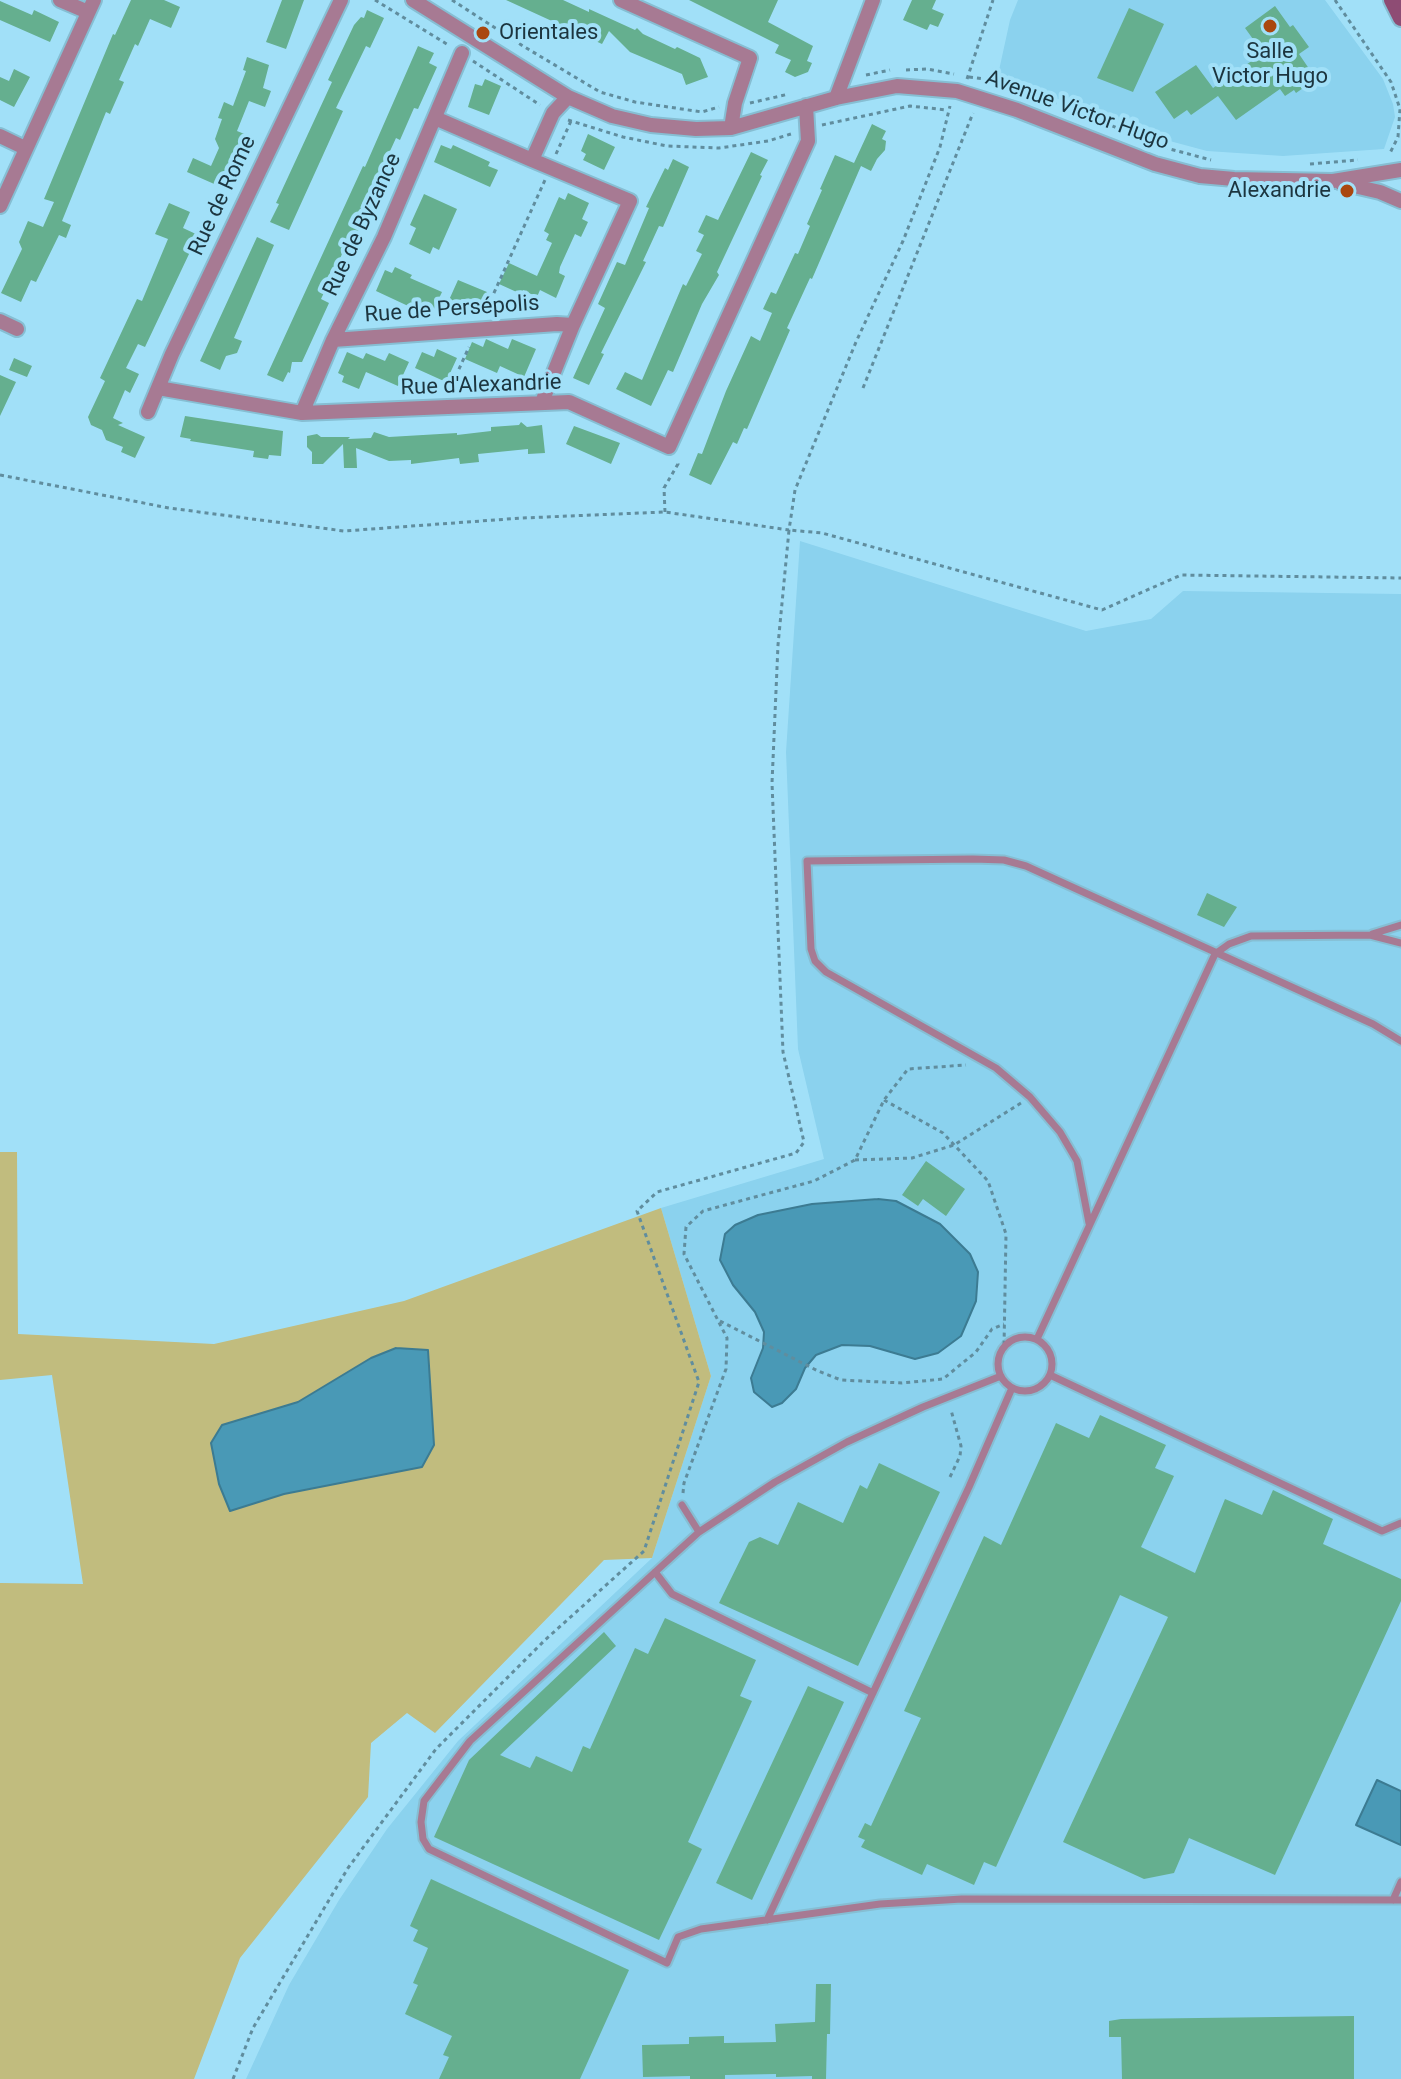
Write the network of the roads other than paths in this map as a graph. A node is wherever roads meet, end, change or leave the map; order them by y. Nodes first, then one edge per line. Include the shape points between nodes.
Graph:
1 (60, 0) edge
2 (341, 0) edge
3 (413, 0) edge
4 (621, 0) edge
5 (873, 0) edge
6 (1392, 0) edge
7 (430, 4) edge
8 (91, 6) edge
9 (1401, 18) edge
10 (462, 53) dead end
11 (568, 97) junction
12 (836, 98) junction
13 (806, 106) junction
14 (435, 118) junction
15 (731, 128) junction
16 (0, 136) edge
17 (25, 148) junction
18 (532, 160) junction
19 (1401, 170) edge
20 (1333, 181) junction
21 (1401, 201) edge
22 (0, 206) edge
23 (0, 321) edge
24 (573, 325) junction
25 (17, 329) dead end
26 (333, 340) junction
27 (158, 388) junction
28 (542, 402) junction
29 (148, 412) dead end
30 (302, 413) junction
31 (1401, 925) edge
32 (1370, 935) junction
33 (1401, 943) edge
34 (1215, 954) junction
35 (1401, 1041) edge
36 (1089, 1223) junction
37 (1037, 1339) junction
38 (1050, 1375) junction
39 (1001, 1376) junction
40 (1012, 1388) junction
41 (682, 1505) road end
42 (1401, 1523) edge
43 (699, 1532) junction
44 (655, 1572) junction
45 (873, 1693) junction
46 (1401, 1882) edge
47 (1397, 1900) edge
48 (767, 1920) junction

1 - 8 street
2 - 27 street, Rue de Rome
3 - 7 street, Avenue Victor Hugo
4 - 15 street via 750,58
5 - 12 street
6 - 9 main road
7 - 11 street, Avenue Victor Hugo
8 - 17 street
10 - 14 street, Rue de Byzance
11 - 15 street, Avenue Victor Hugo via 651,125
11 - 18 street via 553,113
12 - 13 street, Avenue Victor Hugo
12 - 20 street, Avenue Victor Hugo via 897,86 957,91 1200,176
13 - 15 street, Avenue Victor Hugo
13 - 28 street, Rue d'Alexandrie via 808,141 669,447 569,402
14 - 18 street
14 - 26 street, Rue de Byzance
16 - 17 street
17 - 22 street
18 - 24 street via 630,201
19 - 20 street, Avenue Victor Hugo
20 - 21 street, Avenue Victor Hugo
23 - 25 street
24 - 26 street, Rue de Persépolis
24 - 28 street
26 - 30 street, Rue de Byzance
27 - 29 street, Rue de Rome
27 - 30 street, Rue d'Alexandrie
28 - 30 street, Rue d'Alexandrie
31 - 32 lane
32 - 33 lane
32 - 34 lane via 1251,936
34 - 35 lane
34 - 36 lane
34 - 36 lane via 1004,860 807,861 815,961 996,1068 1030,1097 1077,1161
36 - 37 lane
37 - 38 lane via 1052,1358
37 - 39 lane via 1019,1337 1004,1347 998,1361
38 - 40 lane via 1030,1391
38 - 42 lane via 1382,1531
39 - 40 lane
39 - 43 lane via 847,1442
40 - 45 lane
41 - 43 lane
43 - 44 lane
44 - 45 lane via 672,1594
44 - 48 lane via 470,1741 424,1801 423,1839 429,1849 667,1963 678,1937
45 - 48 lane
46 - 47 lane
47 - 48 lane via 962,1899

